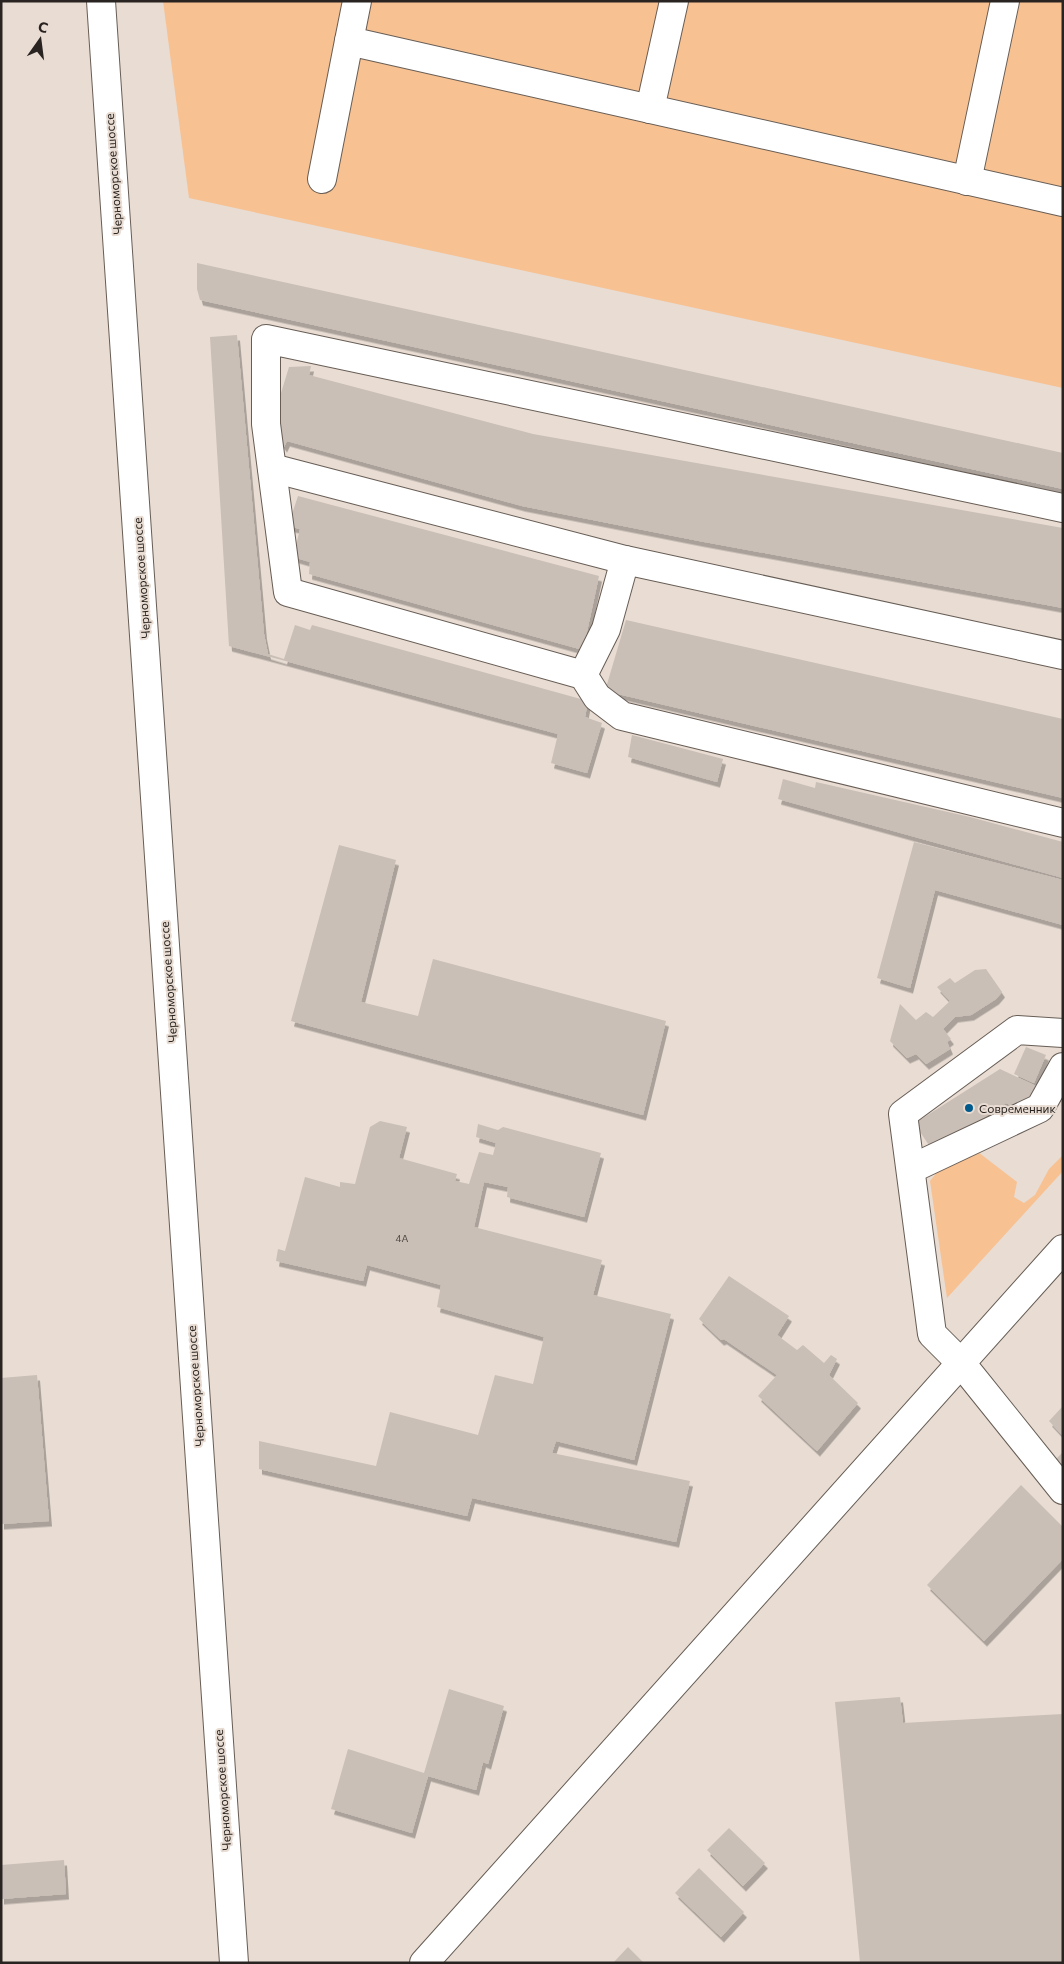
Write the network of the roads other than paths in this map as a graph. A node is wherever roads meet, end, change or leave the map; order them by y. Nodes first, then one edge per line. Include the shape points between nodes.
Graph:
1 (101, 1) edge
2 (357, 1) edge
3 (674, 1) edge
4 (1005, 1) edge
5 (349, 41) junction
6 (650, 109) junction
7 (322, 179) dead end
8 (967, 181) junction
9 (1063, 202) edge
10 (272, 468) junction
11 (1063, 508) edge
12 (625, 560) junction
13 (1063, 655) edge
14 (583, 675) junction
15 (1063, 823) edge
16 (1063, 1033) edge
17 (1063, 1067) edge
18 (911, 1170) junction
19 (1063, 1248) edge
20 (961, 1363) junction
21 (1063, 1490) edge
22 (234, 1963) edge
23 (424, 1963) edge

1 - 22 main road, Черноморское шоссе
2 - 5 main road
3 - 6 main road
4 - 8 main road
5 - 6 main road
5 - 7 main road
6 - 8 main road
8 - 9 main road
10 - 11 main road via 266,424 266,339
10 - 12 main road
10 - 14 main road via 288,592
12 - 13 main road
12 - 14 main road via 606,629
14 - 15 main road via 597,697 622,716
16 - 18 main road via 1017,1030 903,1114
17 - 18 main road via 1040,1108
18 - 20 main road via 932,1334
19 - 20 main road
20 - 21 main road
20 - 23 main road

